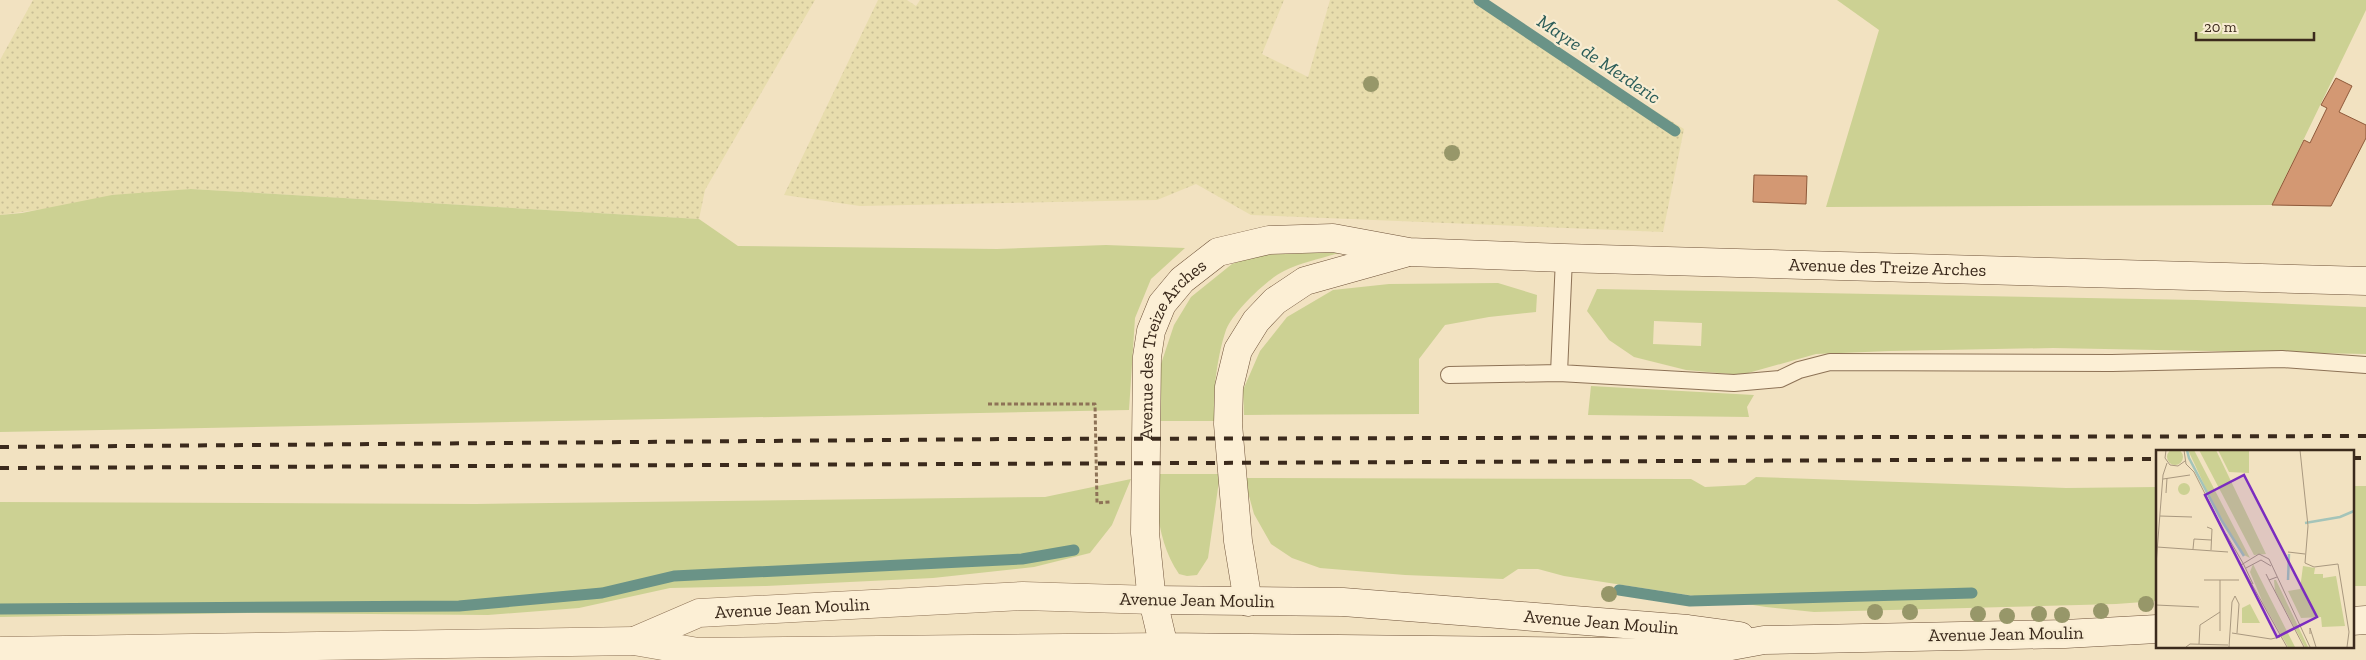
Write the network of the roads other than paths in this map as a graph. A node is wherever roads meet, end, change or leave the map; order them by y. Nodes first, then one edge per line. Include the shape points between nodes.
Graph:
1 (1409, 252) junction
2 (1564, 258) junction
3 (2366, 281) edge
4 (2366, 365) edge
5 (1559, 373) junction
6 (1449, 375) dead end
7 (1152, 600) junction
8 (1248, 602) junction
9 (2156, 629) edge
10 (1764, 640) junction
11 (634, 641) junction
12 (1164, 648) junction
13 (0, 651) edge

1 - 2 main road, Avenue des Treize Arches
1 - 7 main road, Avenue des Treize Arches via 1333,238 1269,240 1218,252 1182,280 1162,304 1151,331 1148,357 1145,532
1 - 8 main road, Avenue des Treize Arches via 1305,281 1275,301 1256,322 1238,350 1229,387 1228,424 1238,541
2 - 3 main road, Avenue des Treize Arches
2 - 5 lane
4 - 5 lane via 2282,359 2112,363 1830,362 1780,379 1734,383
5 - 6 lane
7 - 8 main road, Avenue Jean Moulin
7 - 11 main road, Avenue Jean Moulin via 1023,596 699,613
7 - 12 main road, Avenue des Treize Arches
8 - 10 main road, Avenue Jean Moulin via 1342,602 1688,629
9 - 10 main road, Avenue Jean Moulin
10 - 12 main road, Avenue Jean Moulin via 1693,653
11 - 12 main road, Avenue Jean Moulin via 698,652
11 - 13 main road, Avenue Jean Moulin

